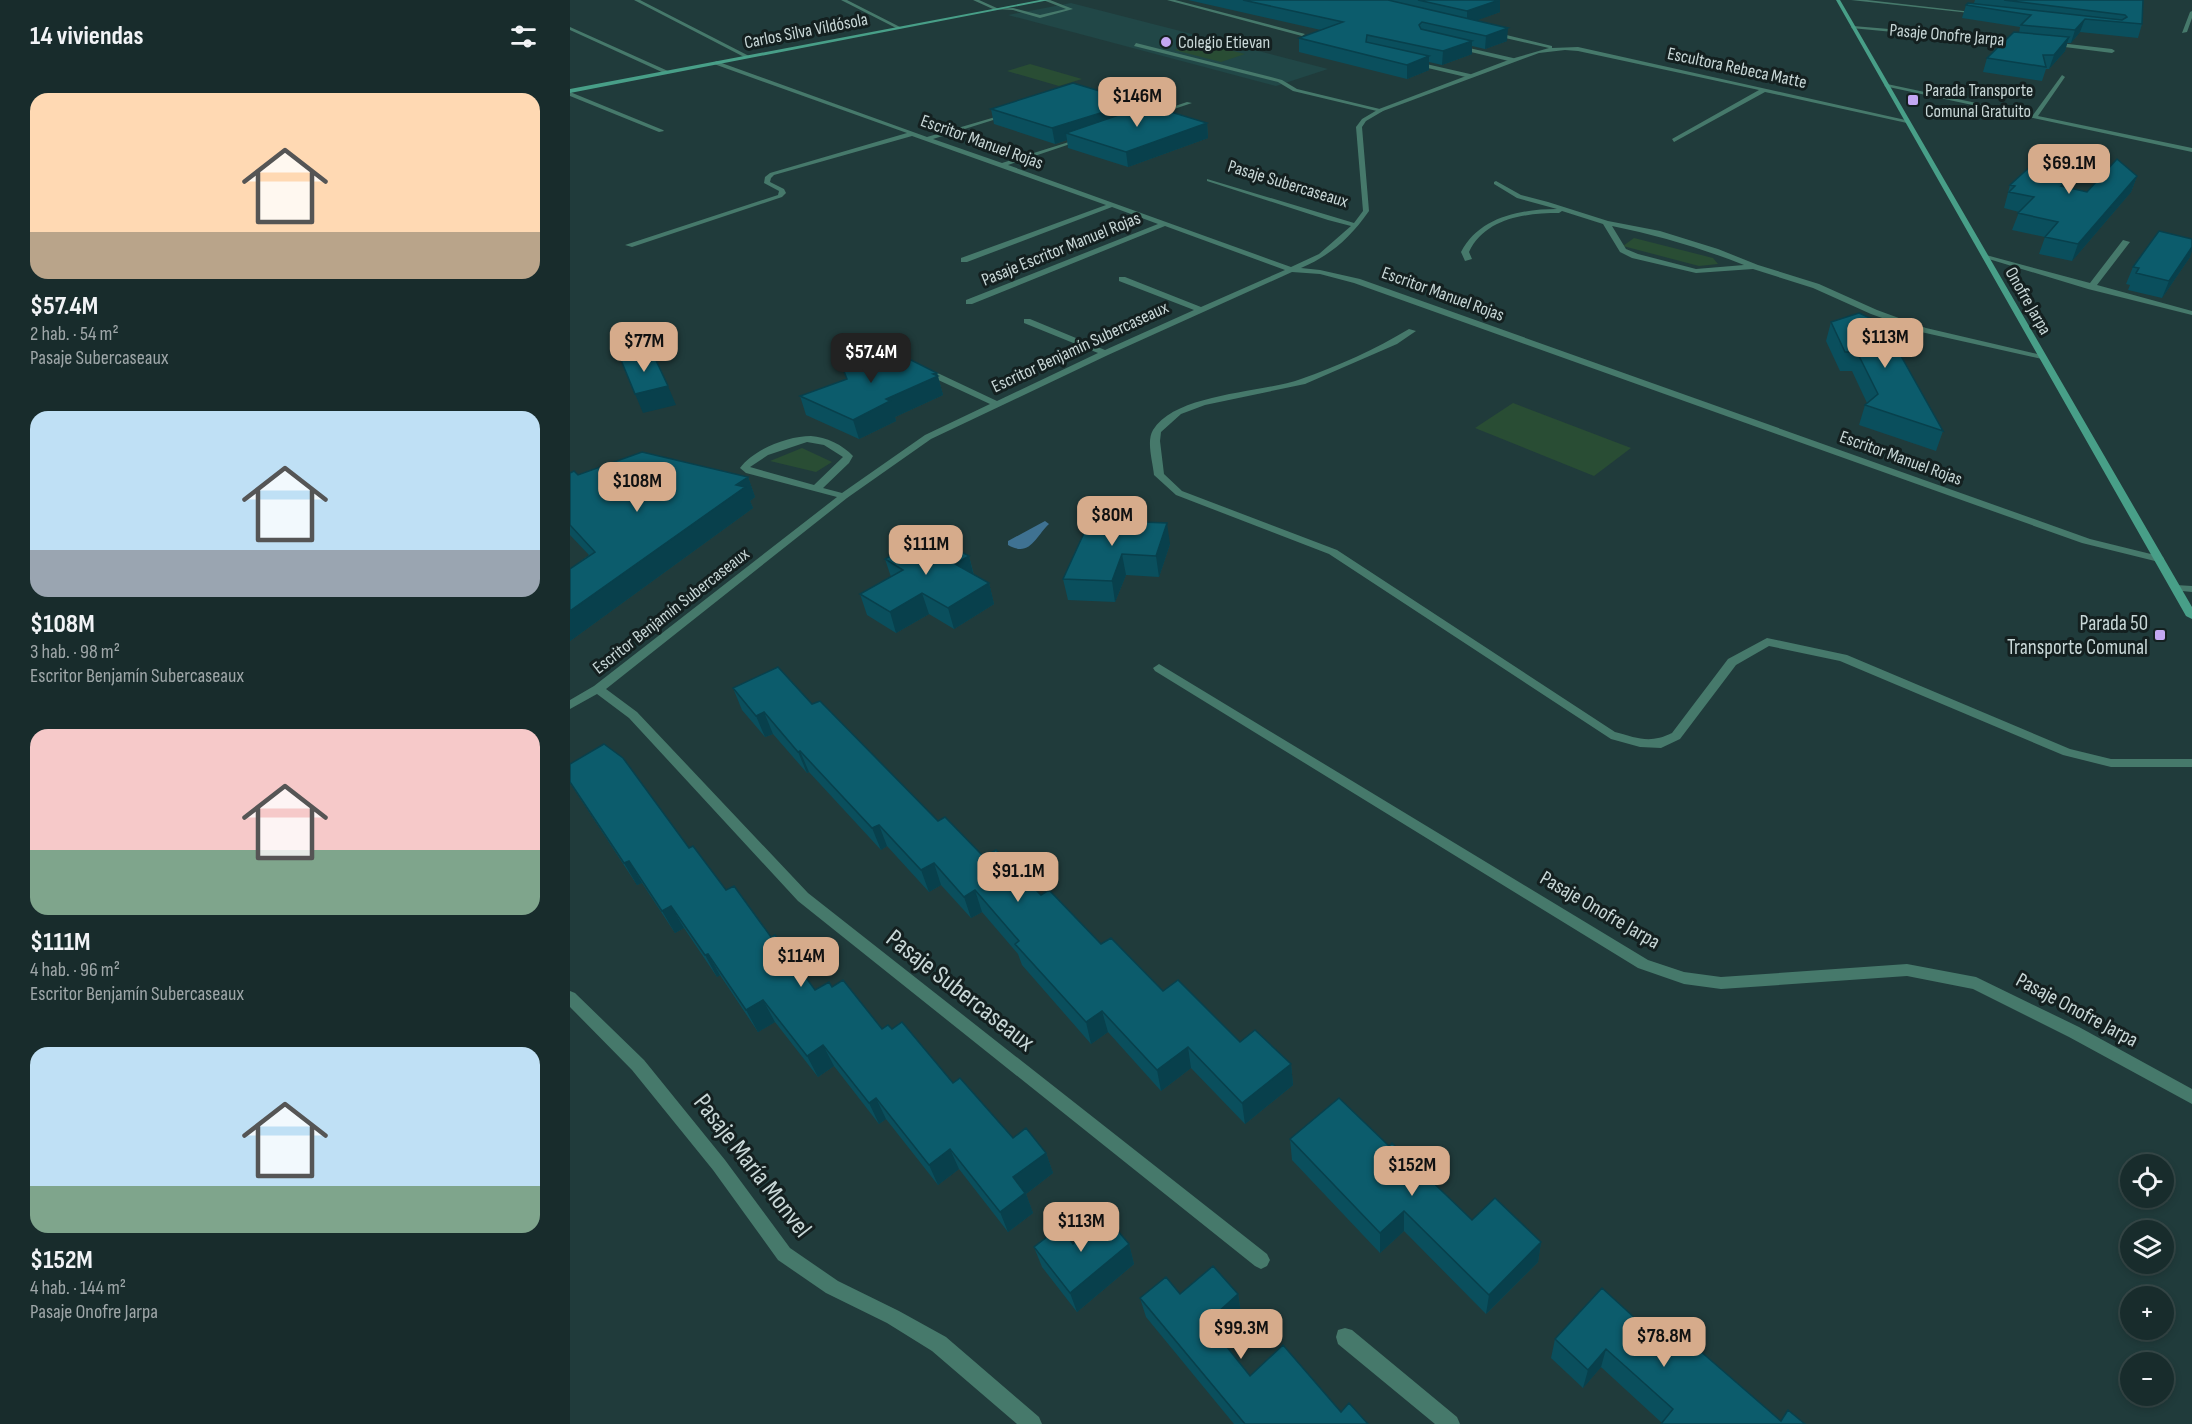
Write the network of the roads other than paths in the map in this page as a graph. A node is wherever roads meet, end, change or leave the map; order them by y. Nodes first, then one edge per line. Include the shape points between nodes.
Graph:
1 (636, 0) edge
2 (843, 0) edge
3 (975, 0) edge
4 (1046, 0) edge
5 (1169, 0) edge
6 (1838, 0) edge
7 (1853, 0) edge
8 (998, 9) junction
9 (2192, 12) edge
10 (1989, 14) edge
11 (1853, 27) junction
12 (570, 28) edge
13 (900, 28) junction
14 (2184, 32) dead end
15 (1490, 33) edge
16 (1302, 34) edge
17 (2033, 43) edge
18 (2044, 44) edge
19 (1136, 45) dead end
20 (1454, 46) edge
21 (1557, 48) junction
22 (2112, 51) dead end
23 (748, 57) junction
24 (1402, 60) edge
25 (1514, 60) junction
26 (716, 63) junction
27 (666, 72) junction
28 (1470, 76) junction
29 (2062, 77) dead end
30 (1887, 86) junction
31 (1764, 90) junction
32 (570, 92) edge
33 (1190, 103) dead end
34 (1381, 110) junction
35 (1012, 112) edge
36 (1145, 117) edge
37 (2034, 117) junction
38 (1907, 121) junction
39 (661, 131) dead end
40 (911, 134) junction
41 (1089, 136) edge
42 (925, 139) junction
43 (1674, 140) dead end
44 (2192, 150) edge
45 (1000, 166) junction
46 (1209, 180) dead end
47 (1496, 183) dead end
48 (1519, 197) junction
49 (1112, 206) junction
50 (1565, 210) junction
51 (1524, 212) junction
52 (1606, 223) junction
53 (1164, 224) junction
54 (1356, 225) junction
55 (2126, 242) dead end
56 (629, 245) dead end
57 (1986, 257) junction
58 (1468, 259) dead end
59 (964, 260) dead end
60 (1755, 267) junction
61 (1293, 270) junction
62 (1122, 279) dead end
63 (2091, 286) junction
64 (969, 302) dead end
65 (1201, 310) junction
66 (2192, 314) edge
67 (1027, 321) dead end
68 (1412, 331) dead end
69 (1106, 353) junction
70 (2042, 356) junction
71 (912, 364) edge
72 (996, 404) junction
73 (817, 488) junction
74 (844, 496) junction
75 (2159, 559) junction
76 (2176, 588) junction
77 (2192, 589) edge
78 (2192, 616) edge
79 (1159, 668) dead end
80 (598, 689) junction
81 (570, 705) edge
82 (2192, 763) edge
83 (570, 997) edge
84 (2192, 1097) edge
85 (1261, 1260) dead end
86 (1345, 1337) dead end
87 (1032, 1424) edge
88 (1450, 1424) edge

1 - 23 street
2 - 13 street
3 - 8 street
4 - 8 street, Carlos Silva Vildósola
4 - 8 street via 1071,9 1040,17
5 - 16 street
6 - 11 street, Onofre Jarpa
7 - 10 street, Pasaje Onofre Jarpa
8 - 13 street, Carlos Silva Vildósola
9 - 14 street
11 - 17 street, Pasaje Onofre Jarpa
11 - 30 street, Onofre Jarpa
12 - 27 street
13 - 23 street, Carlos Silva Vildósola
15 - 21 street, Escultora Rebeca Matte
18 - 22 street
19 - 34 street
20 - 25 street
21 - 25 street, Escritor Benjamín Subercaseaux
21 - 31 street, Escultora Rebeca Matte via 1578,49
23 - 26 street, Carlos Silva Vildósola
24 - 28 street
25 - 28 street, Escritor Benjamín Subercaseaux
26 - 27 street, Carlos Silva Vildósola
26 - 40 street, Escritor Manuel Rojas
27 - 32 street, Carlos Silva Vildósola
28 - 34 street, Escritor Benjamín Subercaseaux
29 - 37 street
30 - 37 street
30 - 38 street, Onofre Jarpa
31 - 38 street, Escultora Rebeca Matte
31 - 43 street
32 - 39 street
33 - 36 street
34 - 54 street, Escritor Benjamín Subercaseaux via 1359,127 1367,206
35 - 42 street
37 - 44 street
38 - 57 street, Onofre Jarpa
40 - 42 street, Escritor Manuel Rojas
40 - 56 street via 772,174 767,183 782,190 780,196
41 - 45 street
42 - 45 street, Escritor Manuel Rojas
45 - 49 street, Escritor Manuel Rojas
46 - 54 street, Pasaje Subercaseaux
47 - 48 street
48 - 50 street
48 - 51 street
49 - 53 street, Escritor Manuel Rojas
49 - 59 street, Pasaje Escritor Manuel Rojas
50 - 51 street
50 - 52 street
51 - 58 street via 1475,238 1468,245
52 - 60 street via 1667,236
52 - 60 street via 1623,250 1635,256 1696,271
53 - 61 street, Escritor Manuel Rojas
53 - 64 street, Pasaje Escritor Manuel Rojas
54 - 61 street, Escritor Benjamín Subercaseaux via 1322,256
55 - 63 street
57 - 63 street
57 - 70 street, Onofre Jarpa
60 - 70 street via 1816,286 1924,330
61 - 65 street, Escritor Benjamín Subercaseaux
61 - 75 street, Escritor Manuel Rojas via 1357,281 2086,542
62 - 65 street
63 - 66 street
65 - 69 street, Escritor Benjamín Subercaseaux
67 - 69 street
68 - 82 street via 1302,382 1178,412 1157,431 1159,475 1179,493 1333,552 1611,735 1661,744 1676,736 1732,662 1767,642 1843,658 2067,752 2111,763
69 - 72 street, Escritor Benjamín Subercaseaux
70 - 75 street, Onofre Jarpa
71 - 72 street
72 - 74 street, Escritor Benjamín Subercaseaux via 928,437
73 - 73 street via 749,471 745,468 750,460 789,443 815,439 848,456
73 - 74 street
74 - 80 street, Escritor Benjamín Subercaseaux
75 - 76 street, Onofre Jarpa
76 - 77 street
76 - 78 street, Onofre Jarpa
79 - 84 street, Pasaje Onofre Jarpa via 1643,964 1684,978 1721,983 1907,970 1976,983
80 - 81 street, Escritor Benjamín Subercaseaux
80 - 85 street, Pasaje Subercaseaux via 633,715 803,897
83 - 87 street, Pasaje María Monvel via 639,1065 784,1254 832,1287 939,1344
86 - 88 street

